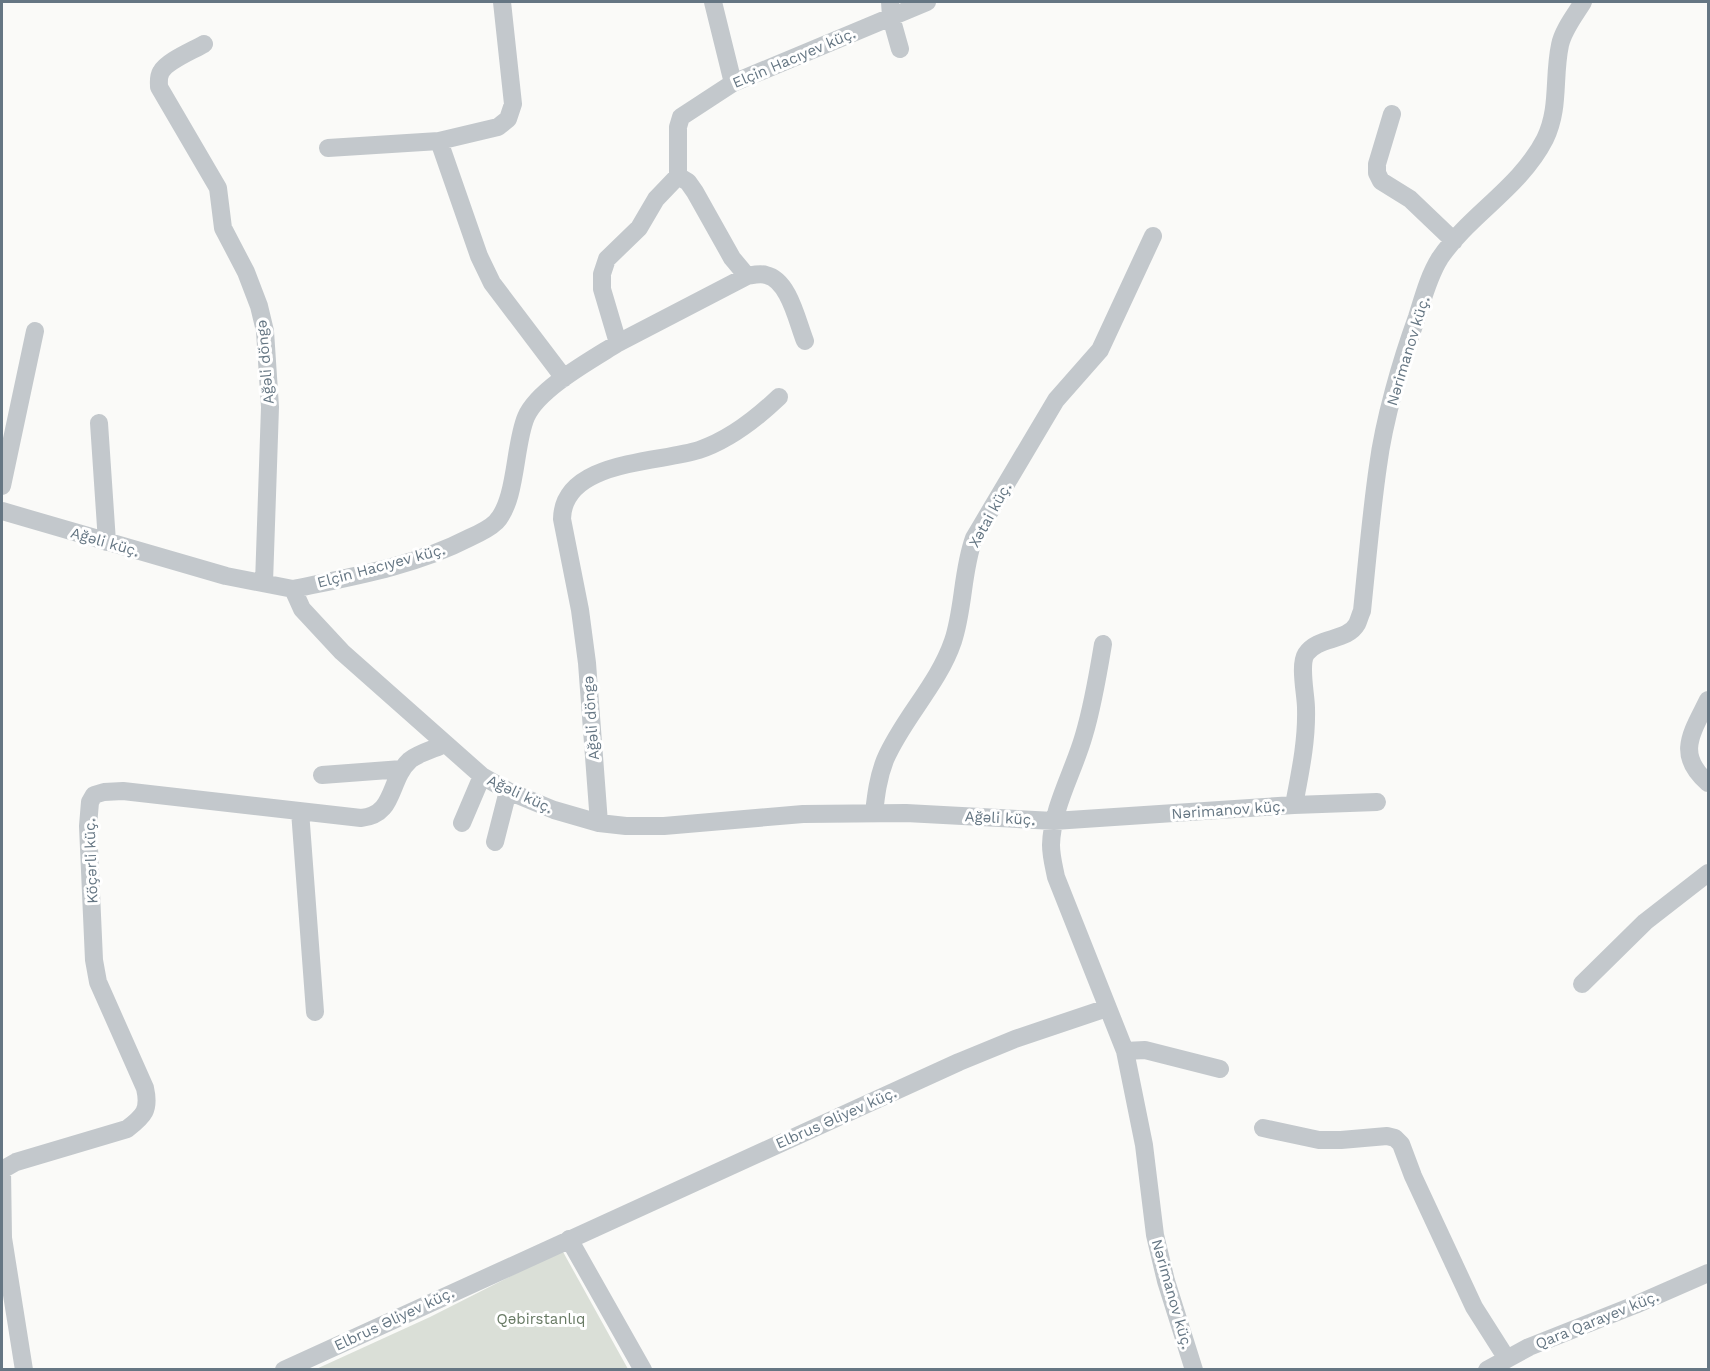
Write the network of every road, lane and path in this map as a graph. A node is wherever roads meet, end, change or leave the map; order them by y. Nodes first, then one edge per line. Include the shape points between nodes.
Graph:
1 (502, 2) edge
2 (714, 2) edge
3 (927, 2) edge
4 (1583, 2) edge
5 (890, 9) edge
6 (204, 44) dead end
7 (900, 49) dead end
8 (733, 83) junction
9 (1392, 114) dead end
10 (440, 141) junction
11 (328, 148) dead end
12 (678, 176) junction
13 (1153, 236) dead end
14 (1454, 241) junction
15 (747, 276) junction
16 (35, 332) dead end
17 (805, 341) dead end
18 (618, 343) junction
19 (564, 378) junction
20 (779, 397) dead end
21 (99, 423) dead end
22 (2, 486) edge
23 (2, 512) edge
24 (107, 542) junction
25 (264, 583) junction
26 (293, 589) junction
27 (1103, 644) dead end
28 (1708, 700) edge
29 (445, 744) junction
30 (402, 769) junction
31 (322, 775) dead end
32 (482, 776) junction
33 (1708, 783) edge
34 (508, 791) junction
35 (1377, 802) dead end
36 (1294, 805) junction
37 (300, 811) junction
38 (874, 813) junction
39 (1054, 821) junction
40 (462, 823) dead end
41 (599, 823) junction
42 (495, 842) dead end
43 (1708, 873) edge
44 (1582, 984) dead end
45 (1107, 1008) junction
46 (315, 1012) dead end
47 (1125, 1051) junction
48 (1220, 1069) dead end
49 (1263, 1128) dead end
50 (2, 1170) edge
51 (569, 1239) junction
52 (1708, 1273) edge
53 (1507, 1359) junction
54 (24, 1370) edge
55 (284, 1370) edge
56 (643, 1370) edge
57 (1194, 1370) edge
58 (1487, 1370) edge

1 - 10 street via 513,104 508,119 498,127
2 - 8 street
3 - 5 street, Elçin Hacıyev küç.
4 - 14 street, Nərimanov küç. via 1560,43 1554,116 1544,140 1506,190
5 - 7 street
5 - 8 street, Elçin Hacıyev küç.
6 - 25 street, Ağəli döngə via 161,71 159,87 218,188 223,228 246,272 265,332 270,407
8 - 12 street, Elçin Hacıyev küç. via 681,117
9 - 14 street via 1377,173 1381,181 1410,199
10 - 11 street
10 - 19 street via 492,283
12 - 15 street via 695,192 732,258
12 - 18 street via 656,199 639,228 607,259 602,289
13 - 38 street, Xətai küç. via 1100,350 1056,400 974,538 953,640 943,667 886,759 877,785
14 - 36 street, Nərimanov küç. via 1431,278 1388,416 1357,625 1350,632 1318,644 1303,661 1305,742
15 - 17 street via 764,274 785,288
15 - 18 street, Elçin Hacıyev küç.
16 - 22 street
18 - 19 street, Elçin Hacıyev küç.
19 - 26 street, Elçin Hacıyev küç. via 537,400 526,418 505,509 496,522 456,545 422,557
20 - 41 street, Ağəli döngə via 726,437 701,449 608,470 582,482 569,493 562,509 587,663
21 - 24 street
23 - 24 street, Ağəli küç.
24 - 25 street, Ağəli küç.
25 - 26 street, Ağəli küç.
26 - 29 street, Ağəli küç. via 313,623
27 - 39 street via 1084,736
28 - 33 street via 1688,749 1691,764
29 - 30 street, Köçərli küç. via 412,758
29 - 32 street, Ağəli küç.
30 - 31 street
30 - 37 street, Köçərli küç. via 383,810 372,817
32 - 34 street, Ağəli küç.
32 - 40 street
34 - 41 street, Ağəli küç.
34 - 42 street
35 - 36 street
36 - 39 street, Nərimanov küç.
37 - 46 street
37 - 50 street, Köçərli küç. via 123,791 94,795 88,826 94,960 98,982 148,1102 142,1117 127,1129 16,1162
38 - 39 street, Ağəli küç.
38 - 41 street, Ağəli küç. via 764,816 664,826
39 - 45 street, Nərimanov küç. via 1051,846 1056,878
43 - 44 street via 1645,922
45 - 47 street, Nərimanov küç.
45 - 51 street, Elbrus Əliyev küç. via 959,1062
47 - 48 street via 1145,1050
47 - 57 street, Nərimanov küç. via 1144,1145 1155,1235
49 - 53 street via 1319,1140 1395,1138 1474,1307
50 - 54 street via 3,1238
51 - 55 street, Elbrus Əliyev küç.
51 - 56 street
52 - 53 street, Qara Qarayev küç.
53 - 58 street, Qara Qarayev küç.

